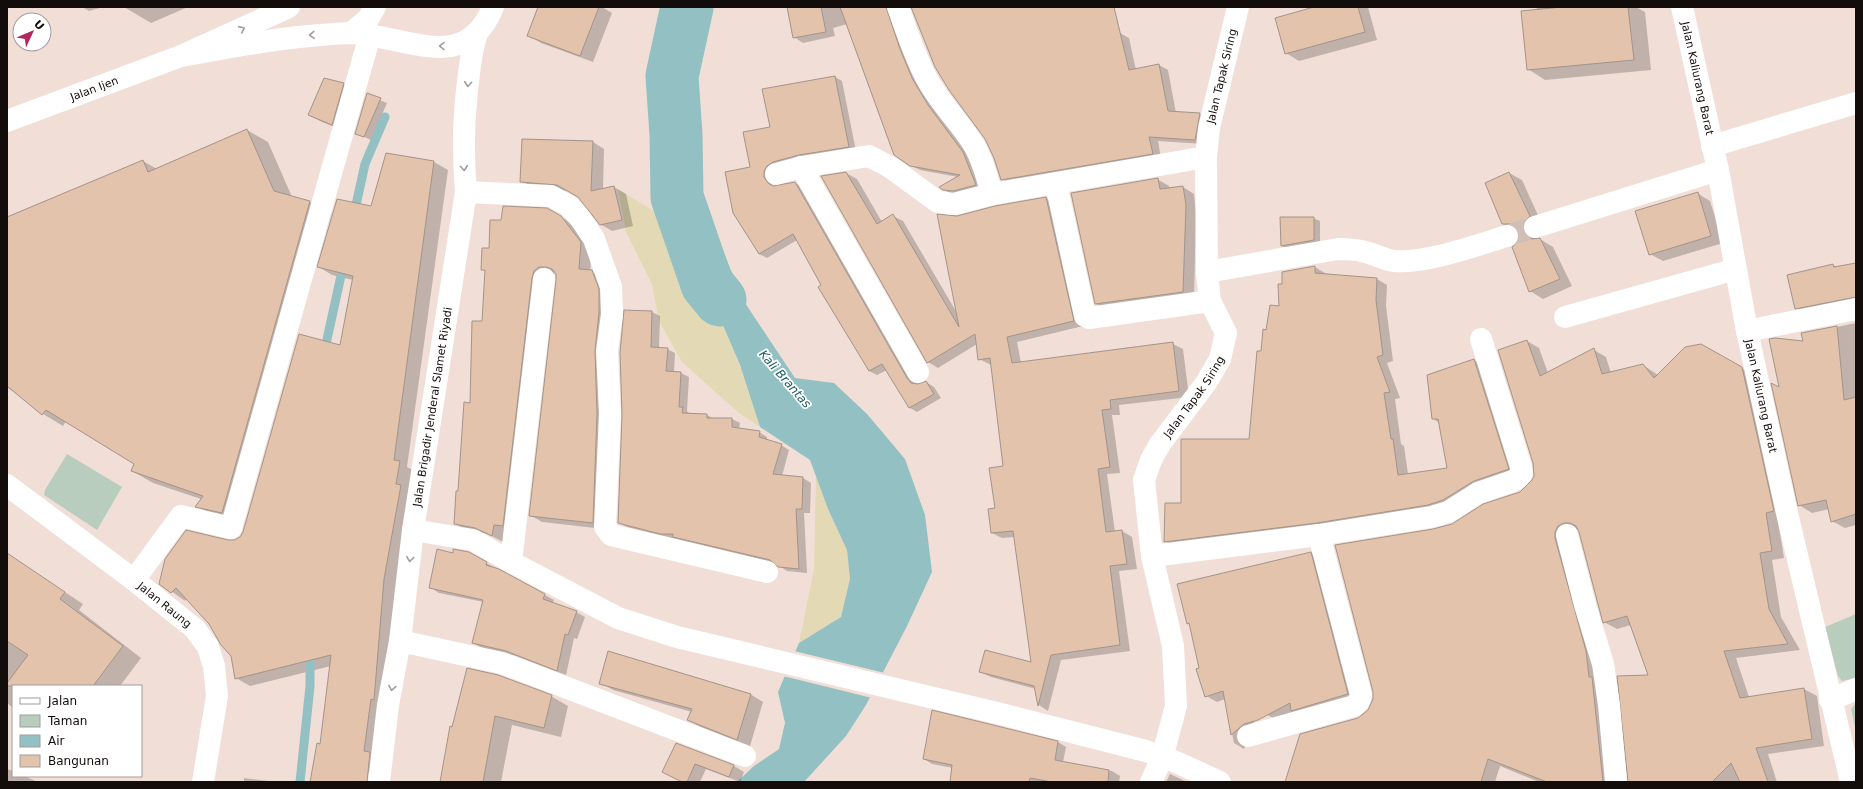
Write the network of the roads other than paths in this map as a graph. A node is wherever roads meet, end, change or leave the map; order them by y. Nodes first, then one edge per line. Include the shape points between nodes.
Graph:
1 (288, 7) edge
2 (375, 7) edge
3 (493, 7) edge
4 (898, 7) edge
5 (1239, 7) edge
6 (1682, 7) edge
7 (478, 33) junction
8 (360, 34) junction
9 (181, 56) junction
10 (1856, 102) edge
11 (7, 121) edge
12 (1712, 146) junction
13 (1206, 157) junction
14 (802, 167) junction
15 (1718, 170) junction
16 (776, 174) dead end
17 (1056, 184) junction
18 (466, 192) junction
19 (992, 194) junction
20 (1535, 227) tunnel mouth
21 (1507, 236) tunnel mouth
22 (1736, 269) junction
23 (1207, 272) junction
24 (544, 279) dead end
25 (1210, 301) junction
26 (1856, 309) edge
27 (1565, 318) dead end
28 (1747, 331) junction
29 (1482, 340) dead end
30 (918, 372) dead end
31 (7, 485) edge
32 (413, 530) junction
33 (1319, 535) junction
34 (1567, 535) dead end
35 (1152, 556) junction
36 (511, 562) junction
37 (767, 572) dead end
38 (134, 580) junction
39 (400, 641) junction
40 (1856, 689) edge
41 (1830, 700) junction
42 (1248, 736) dead end
43 (745, 756) dead end
44 (203, 782) edge
45 (379, 782) edge
46 (1151, 782) edge
47 (1220, 782) edge
48 (1616, 782) edge
49 (1851, 782) edge

9 -> 1 street, Jalan Ijen
2 - 8 street
3 - 7 street, Jalan Brigadir Jenderal Slamet Riyadi
4 - 19 street via 927,80 974,145 982,160
5 - 13 street, Jalan Tapak Siring via 1209,128
6 - 12 street, Jalan Kaliurang Barat
7 -> 8 street, Jalan Ijen via 465,42 449,46 411,43
7 -> 18 street, Jalan Brigadir Jenderal Slamet Riyadi via 471,50 464,107 463,151
8 -> 9 street, Jalan Ijen via 284,37
8 - 38 street via 232,528 180,516
9 - 11 street, Jalan Ijen
10 - 12 street
12 - 15 street, Jalan Kaliurang Barat
13 - 17 street
13 - 23 street, Jalan Tapak Siring
14 - 16 street
14 - 19 street via 869,156 890,167 938,202 954,204
14 - 30 street
15 - 20 street
15 - 22 street, Jalan Kaliurang Barat
17 - 19 street
17 - 25 street via 1085,316 1089,318
18 - 32 street, Jalan Brigadir Jenderal Slamet Riyadi
18 - 37 street via 551,196 569,206 594,239 611,287 612,314 607,351 610,414 605,527 611,535
21 - 23 street via 1416,260 1395,261 1365,251 1338,249
22 - 27 street
22 - 28 street, Jalan Kaliurang Barat
23 - 25 street, Jalan Tapak Siring
24 - 36 street
25 - 35 street, Jalan Tapak Siring via 1226,333 1220,359 1206,384 1160,444 1144,480
26 - 28 street
28 - 41 street, Jalan Kaliurang Barat
29 - 33 street via 1521,468 1522,473 1519,477 1478,493 1448,512 1431,517
31 - 38 street, Jalan Raung
32 - 36 street via 473,540
32 -> 39 street, Jalan Brigadir Jenderal Slamet Riyadi
33 - 35 street
33 - 42 street via 1361,695 1359,702 1354,706
34 - 48 street via 1603,664
35 - 46 street, Jalan Tapak Siring via 1173,646 1176,706 1162,758
36 - 47 street via 618,618 678,637 1146,751
38 - 44 street, Jalan Raung via 194,629 208,648 214,666 217,696
39 - 43 street via 502,663
39 -> 45 street, Jalan Brigadir Jenderal Slamet Riyadi via 388,705
40 - 41 street
41 - 49 street, Jalan Kaliurang Barat

